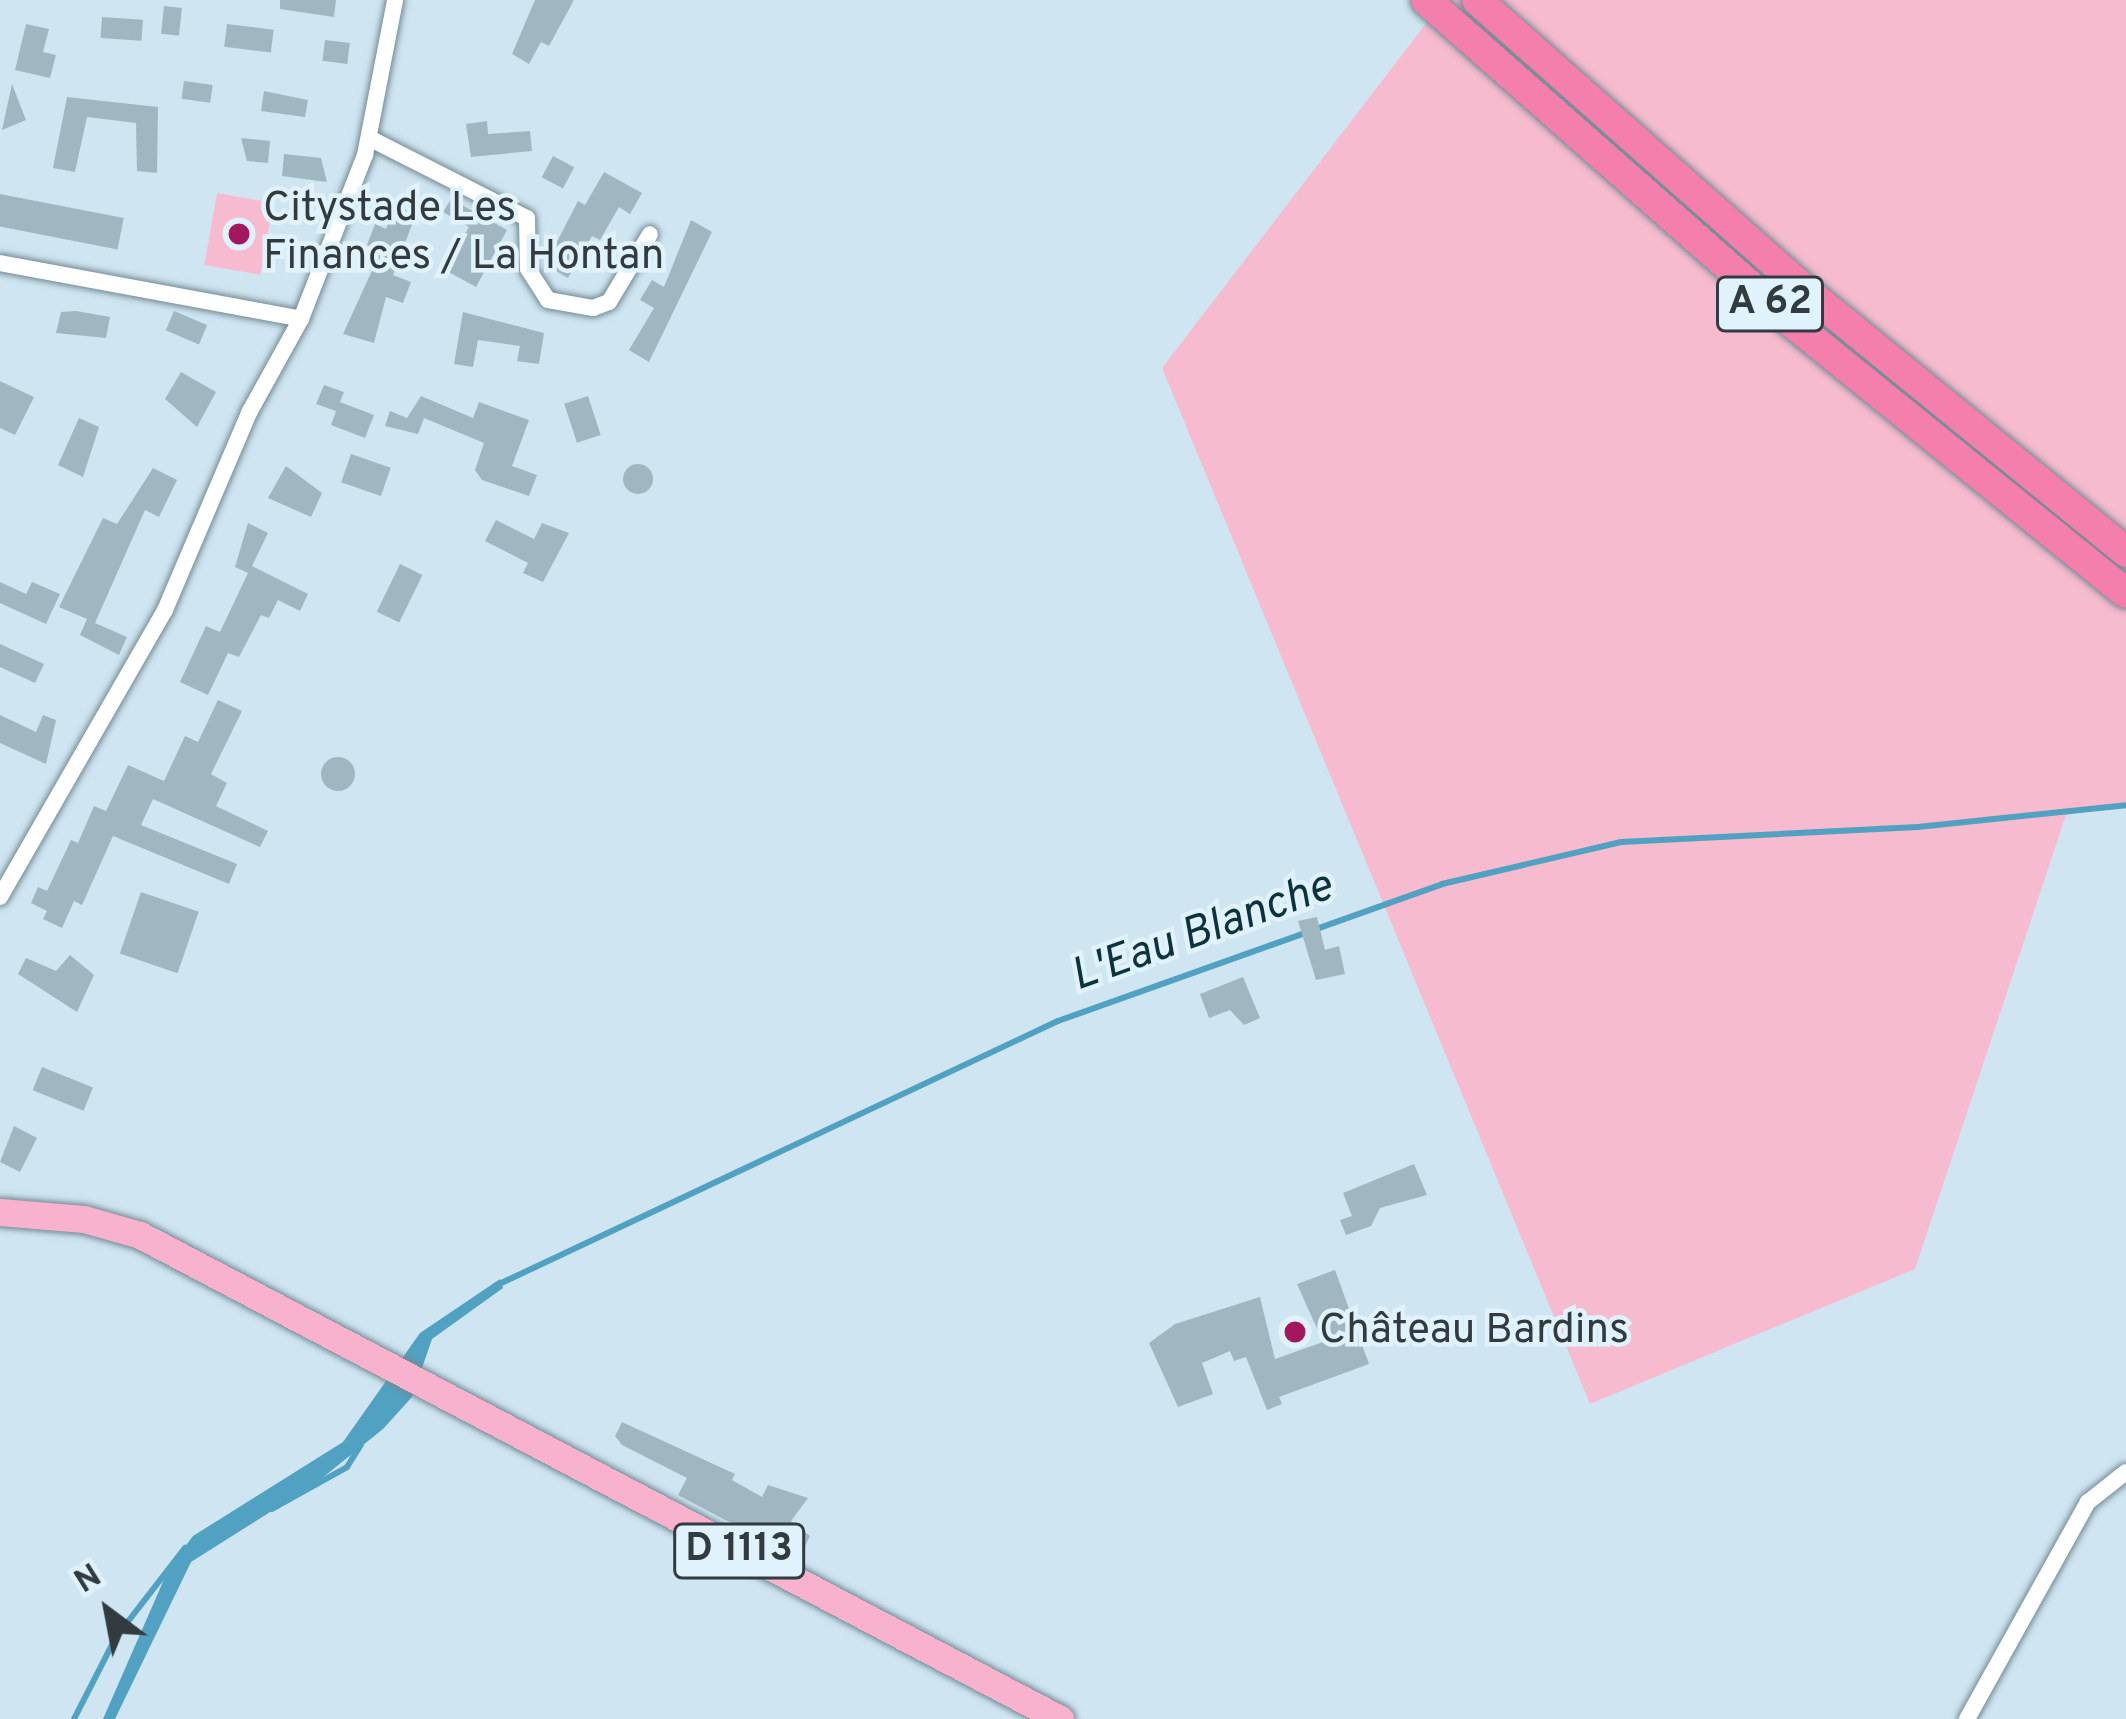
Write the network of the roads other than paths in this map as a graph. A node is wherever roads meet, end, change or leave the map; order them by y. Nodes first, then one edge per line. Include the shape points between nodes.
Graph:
1 (394, 0) edge
2 (1426, 0) edge
3 (1477, 0) edge
4 (369, 138) junction
5 (650, 234) dead end
6 (0, 263) edge
7 (301, 319) junction
8 (2126, 552) edge
9 (2126, 593) edge
10 (0, 897) edge
11 (0, 1212) edge
12 (2126, 1472) edge
13 (1060, 1719) edge
14 (1967, 1719) edge

1 - 4 street
2 - 9 highway, A 62 via 1790,321
3 - 8 highway, A 62 via 1811,295
4 - 5 street via 527,218 528,269 548,300 593,308 609,302
4 - 7 street
6 - 7 street
7 - 10 street via 250,411 165,610
11 - 13 main road, D 1113 via 84,1219 140,1235
12 - 14 street via 2088,1502

